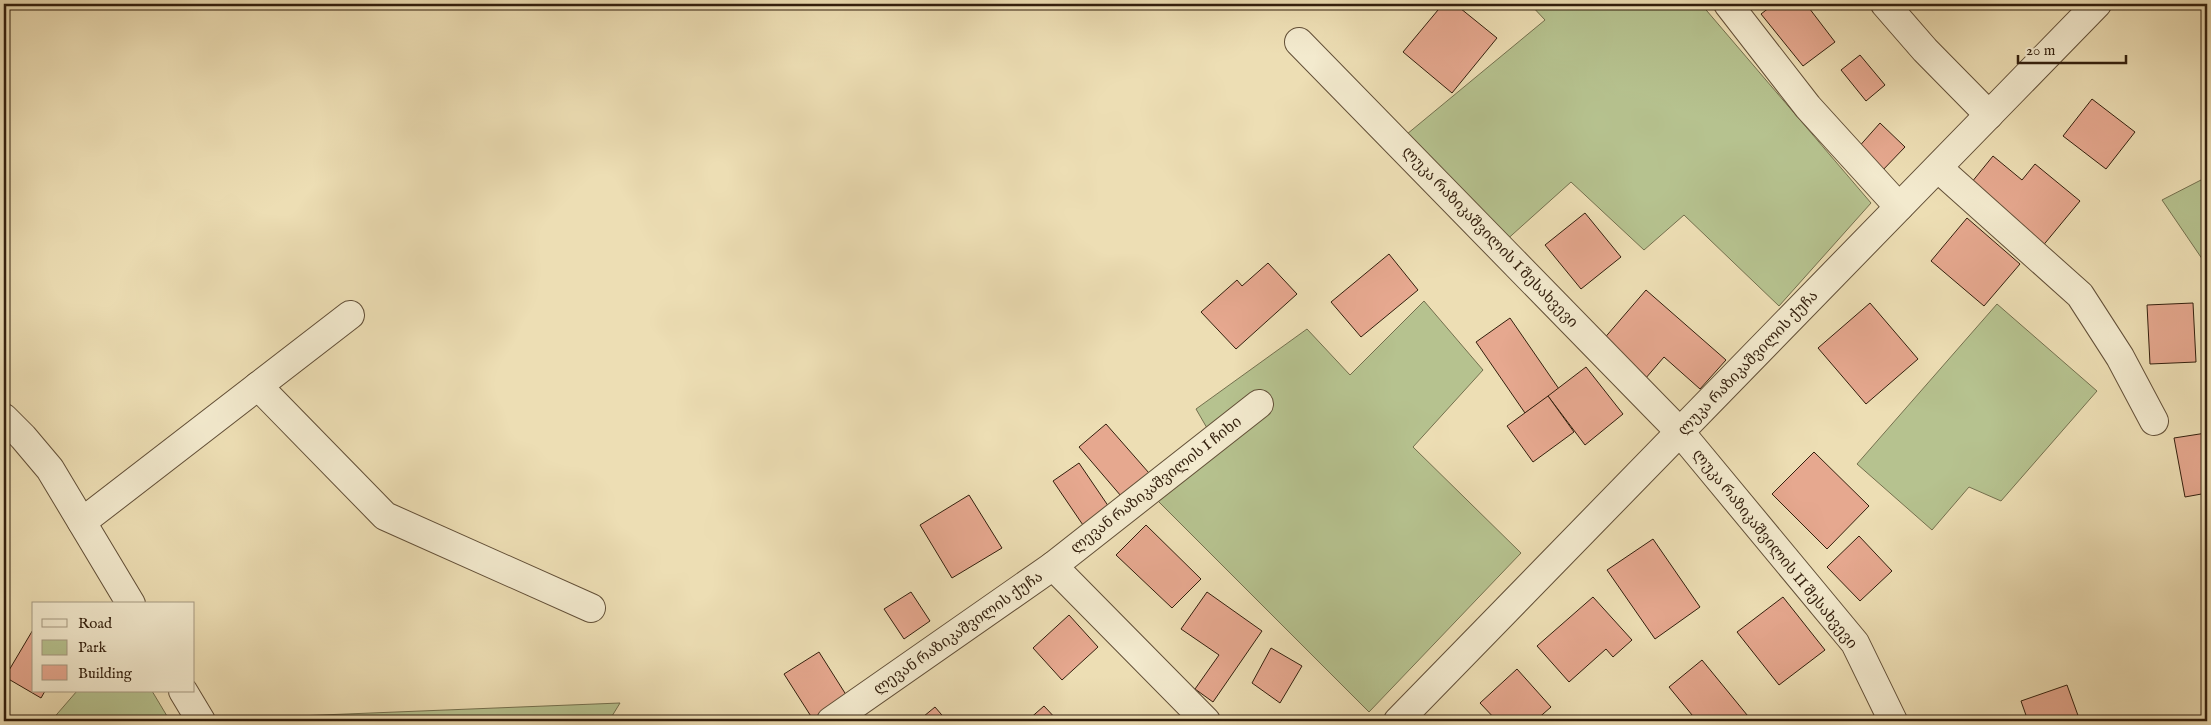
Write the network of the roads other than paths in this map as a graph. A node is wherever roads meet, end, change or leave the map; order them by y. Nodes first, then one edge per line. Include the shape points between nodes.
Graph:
1 (1728, 4) edge
2 (1885, 4) edge
3 (2097, 4) edge
4 (1299, 42) dead end
5 (1989, 115) junction
6 (1938, 168) junction
7 (1899, 207) junction
8 (350, 315) dead end
9 (258, 386) junction
10 (1259, 404) dead end
11 (4, 418) edge
12 (2154, 421) dead end
13 (1680, 432) junction
14 (82, 522) junction
15 (1053, 566) junction
16 (130, 602) edge
17 (591, 608) dead end
18 (184, 692) edge
19 (201, 721) edge
20 (831, 721) edge
21 (1206, 721) edge
22 (1398, 721) edge
23 (1893, 721) edge

1 - 7 street via 1808,107
2 - 5 street
3 - 5 street, ლუკა რაზიკაშვილის ქუჩა
4 - 13 street, ლუკა რაზიკაშვილის I შესახვევი
5 - 6 street, ლუკა რაზიკაშვილის ქუჩა
6 - 7 street, ლუკა რაზიკაშვილის ქუჩა
6 - 12 street via 2080,295 2120,357
7 - 13 street, ლუკა რაზიკაშვილის ქუჩა
8 - 9 street
9 - 14 street
9 - 17 street via 385,516
10 - 15 street, ლევან რაზიკაშვილის I ჩიხი
11 - 14 street via 50,469
13 - 22 street, ლუკა რაზიკაშვილის ქუჩა
13 - 23 street, ლუკა რაზიკაშვილის II შესახვევი via 1855,643
14 - 16 street
15 - 20 street, ლევან რაზიკაშვილის ქუჩა
15 - 21 street, ლევან რაზიკაშვილის ქუჩა
18 - 19 street

